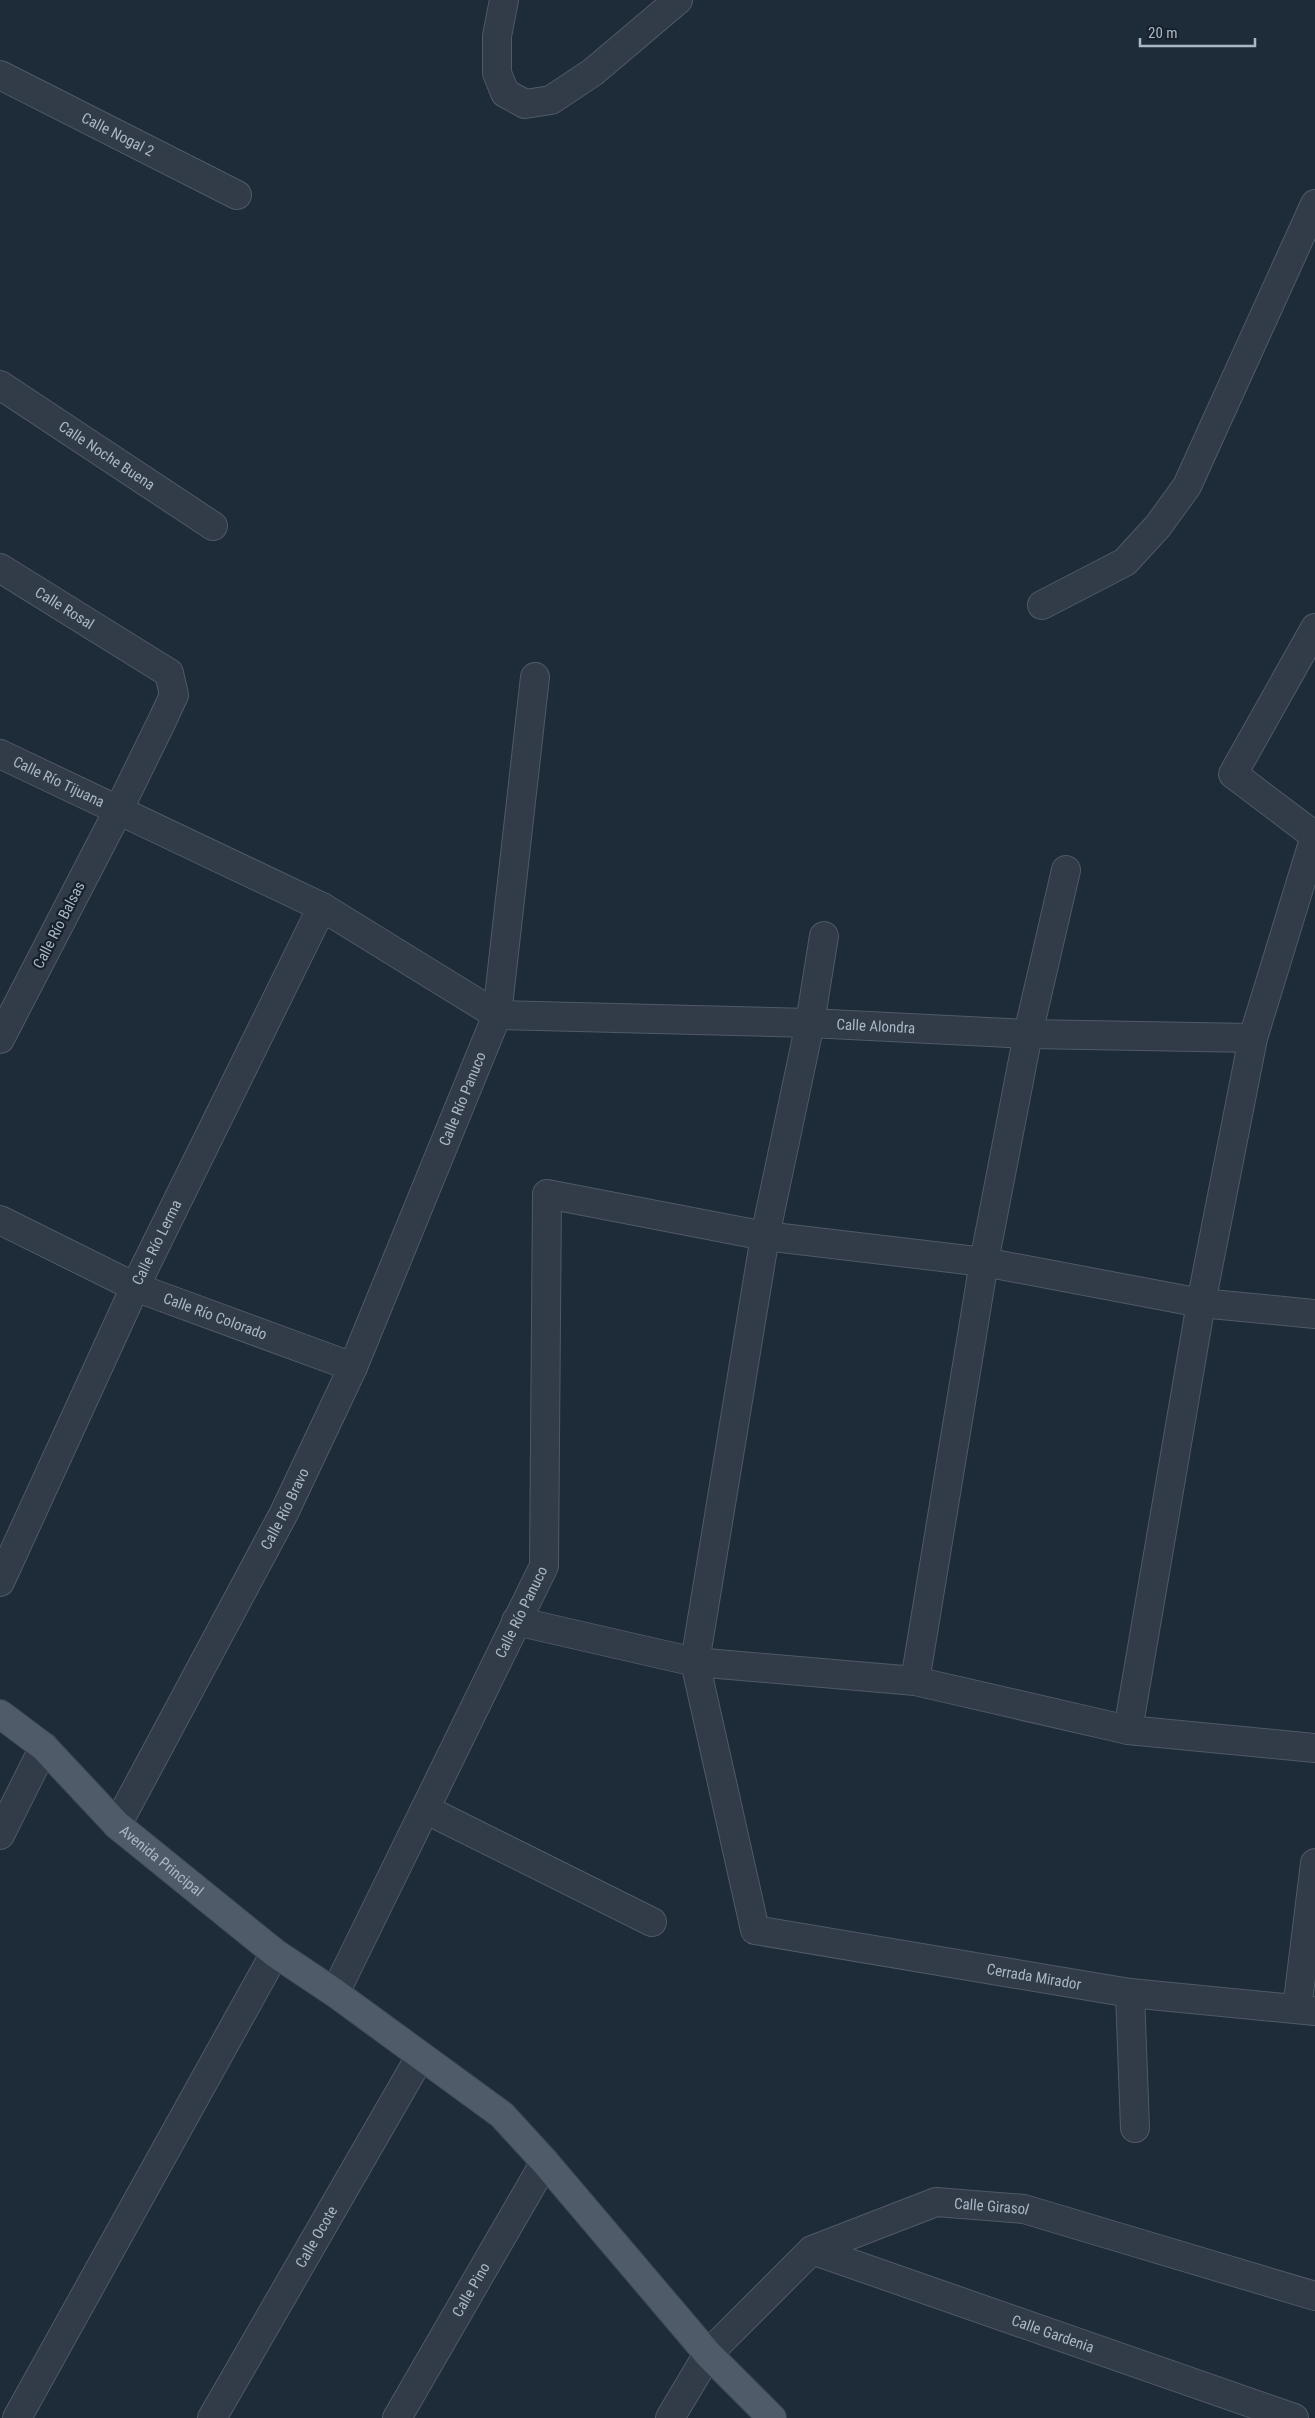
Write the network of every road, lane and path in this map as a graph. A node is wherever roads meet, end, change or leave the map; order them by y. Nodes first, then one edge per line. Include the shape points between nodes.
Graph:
1 (504, 0) edge
2 (678, 0) edge
3 (0, 75) edge
4 (237, 194) dead end
5 (1315, 204) edge
6 (0, 386) edge
7 (213, 526) dead end
8 (0, 568) edge
9 (1042, 605) dead end
10 (1315, 628) edge
11 (535, 677) dead end
12 (0, 754) edge
13 (118, 811) junction
14 (1315, 836) edge
15 (1066, 870) dead end
16 (322, 907) junction
17 (824, 936) dead end
18 (497, 1016) junction
19 (810, 1023) junction
20 (1028, 1034) junction
21 (1254, 1038) junction
22 (0, 1039) edge
23 (428, 1182) joint
24 (0, 1220) edge
25 (765, 1236) junction
26 (984, 1262) junction
27 (136, 1287) junction
28 (1201, 1303) junction
29 (1315, 1314) edge
30 (353, 1367) junction
31 (0, 1582) edge
32 (516, 1621) junction
33 (695, 1662) junction
34 (915, 1681) junction
35 (0, 1714) edge
36 (1128, 1730) junction
37 (44, 1748) junction
38 (1315, 1748) edge
39 (424, 1809) junction
40 (117, 1825) junction
41 (0, 1835) edge
42 (1315, 1863) edge
43 (652, 1922) dead end
44 (275, 1953) junction
45 (335, 1993) junction
46 (1130, 1993) junction
47 (1306, 2010) edge
48 (420, 2056) junction
49 (1135, 2128) dead end
50 (545, 2162) junction
51 (812, 2250) junction
52 (1315, 2296) edge
53 (708, 2354) junction
54 (1315, 2406) edge
55 (17, 2418) edge
56 (212, 2418) edge
57 (397, 2418) edge
58 (670, 2418) edge
59 (772, 2418) edge
60 (1290, 2418) edge

1 - 2 street via 497,36 497,73 505,94 525,104 552,100 593,72
3 - 4 street, Calle Nogal 2
5 - 9 street via 1187,486 1158,526 1125,562
6 - 7 street, Calle Noche Buena
8 - 13 street, Calle Rosal via 170,672 174,695
10 - 14 street via 1234,774
11 - 18 street, Calle Río Panuco
12 - 13 street, Calle Río Tijuana
13 - 16 street, Calle Río Tijuana
13 - 22 street, Calle Río Balsas
14 - 21 street
15 - 20 street
16 - 18 street, Calle Río Tijuana
16 - 27 street, Calle Río Lerma
17 - 19 street
18 - 19 street, Calle Alondra
18 - 23 street, Calle Río Panuco
19 - 20 street, Calle Alondra
19 - 25 street
20 - 21 street, Calle Alondra
20 - 26 street
21 - 28 street
23 - 30 street, Calle Río Bravo
24 - 27 street, Calle Río Colorado
25 - 26 street
25 - 32 street, Calle Río Panuco via 547,1194 544,1566
25 - 33 street
26 - 28 street
26 - 34 street
27 - 30 street, Calle Río Colorado
27 - 31 street, Calle Río Lerma
28 - 29 street
28 - 36 street
30 - 40 street, Calle Río Bravo via 284,1513
32 - 33 street
32 - 39 street, Calle Río Panuco
33 - 34 street
33 - 46 street, Cerrada Mirador via 755,1930
34 - 36 street
35 - 37 main road, Avenida Principal
36 - 38 street
37 - 40 main road, Avenida Principal
37 - 41 street
39 - 43 street
39 - 45 street, Calle Río Panuco
40 - 44 main road, Avenida Principal
42 - 47 street
44 - 45 main road, Avenida Principal
44 - 55 street
45 - 48 main road, Avenida Principal
46 - 47 street, Cerrada Mirador
46 - 49 street
48 - 50 main road, Avenida Principal via 502,2115
48 - 56 street, Calle Ocote
50 - 53 main road, Avenida Principal
50 - 57 street, Calle Pino
51 - 52 street, Calle Girasol via 936,2202 1024,2209
51 - 53 street, Calle Girasol
51 - 60 street, Calle Gardenia
53 - 58 street, Calle Girasol
53 - 59 main road, Avenida Principal
54 - 60 street

